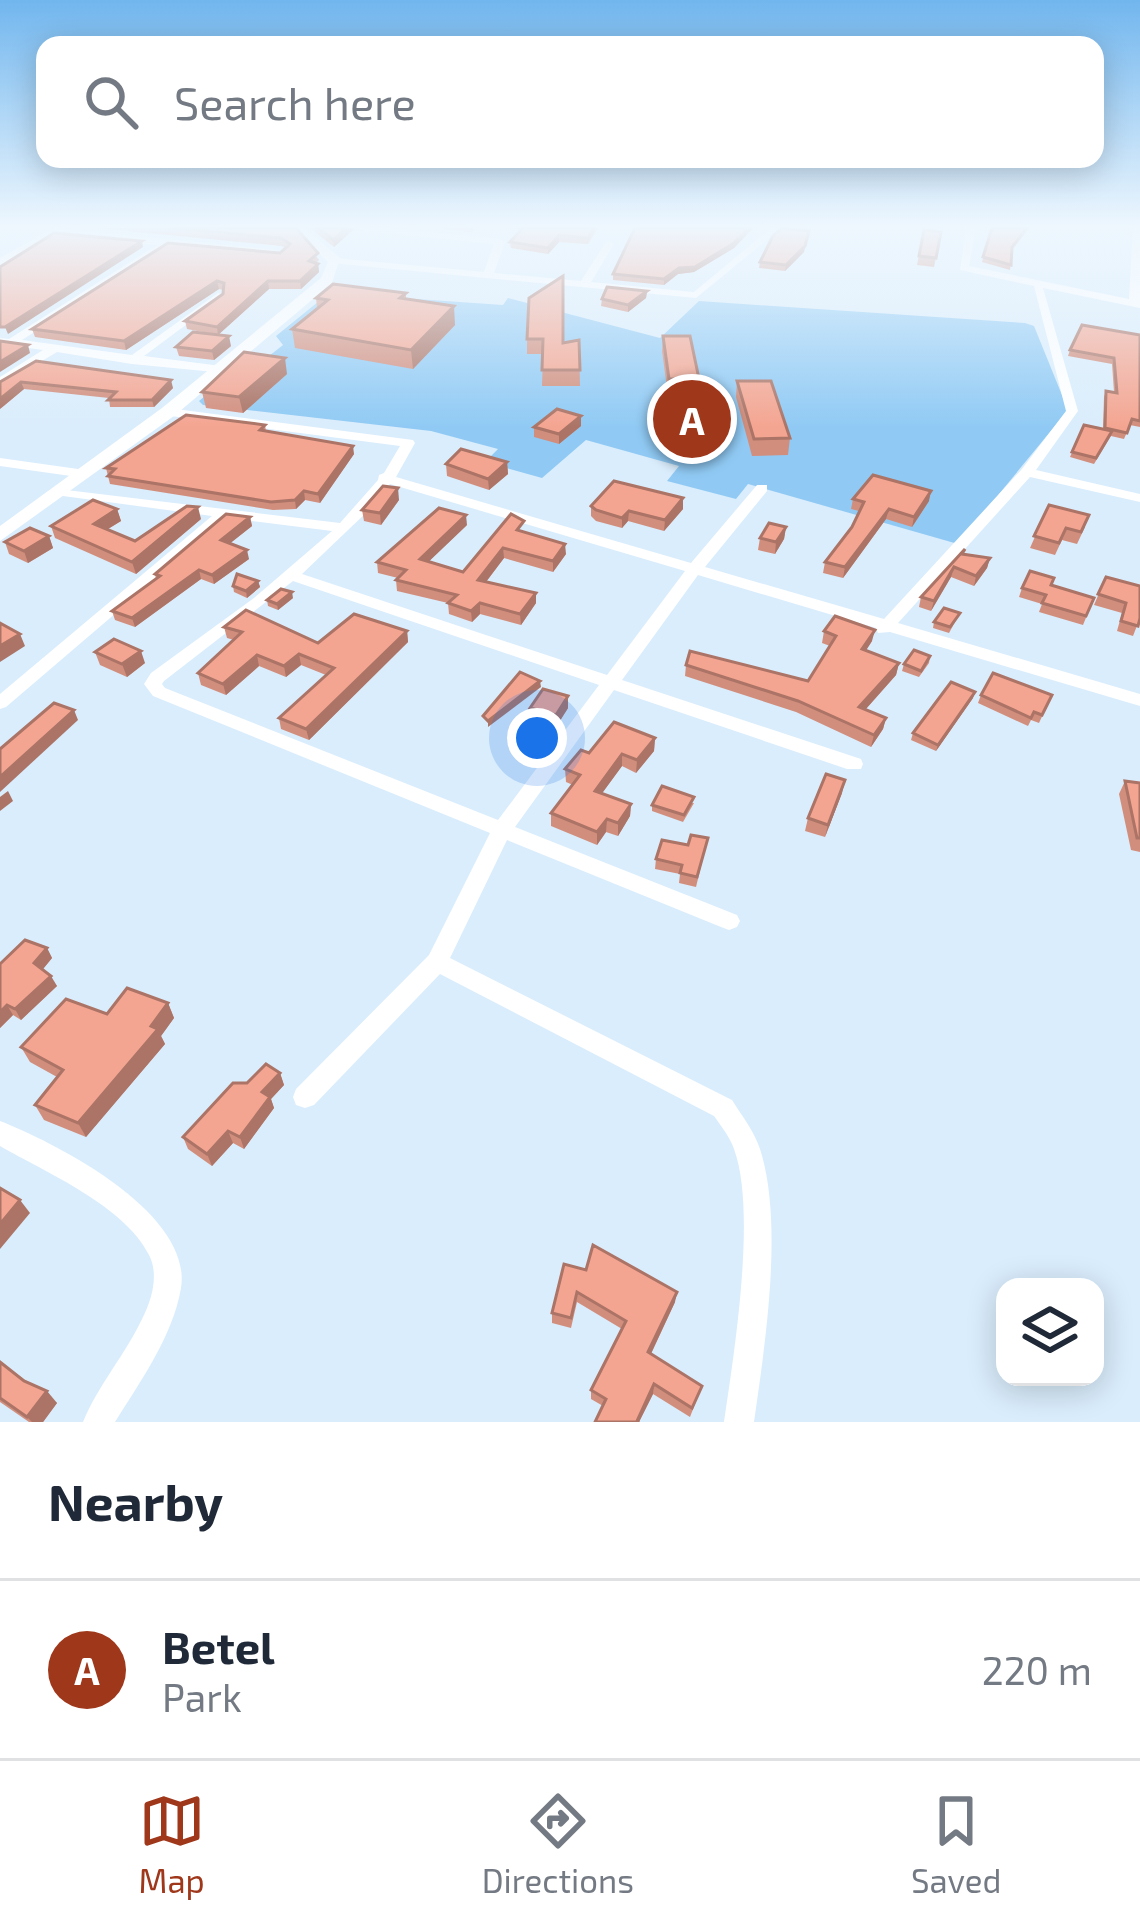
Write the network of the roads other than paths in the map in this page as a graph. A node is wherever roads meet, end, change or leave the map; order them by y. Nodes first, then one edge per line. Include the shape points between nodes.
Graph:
1 (82, 294) edge
2 (310, 294) edge
3 (1040, 294) edge
4 (1077, 294) edge
5 (218, 296) edge
6 (1137, 304) edge
7 (5, 342) edge
8 (52, 350) junction
9 (132, 360) junction
10 (221, 370) junction
11 (0, 382) edge
12 (169, 412) junction
13 (0, 462) edge
14 (1027, 472) junction
15 (85, 474) junction
16 (384, 478) junction
17 (762, 488) dead end
18 (63, 492) junction
19 (1140, 498) edge
20 (224, 513) junction
21 (341, 528) junction
22 (0, 535) edge
23 (694, 570) junction
24 (293, 576) junction
25 (884, 629) junction
26 (609, 683) junction
27 (1140, 700) edge
28 (0, 703) edge
29 (854, 764) dead end
30 (502, 830) junction
31 (729, 921) dead end
32 (437, 962) junction
33 (305, 1097) dead end
34 (0, 1133) edge
35 (98, 1422) edge
36 (739, 1422) edge

1 - 7 street
2 - 10 street
3 - 14 street via 1072,411
4 - 6 street
5 - 9 street
7 - 8 street
8 - 9 street
8 - 11 street
9 - 10 street
10 - 12 street
12 - 15 street
12 - 16 street via 403,440 407,448
13 - 15 street
14 - 19 street
14 - 25 street
15 - 18 street
16 - 21 street
16 - 23 street
17 - 23 street
18 - 20 street
18 - 22 street
20 - 21 street
20 - 28 street
21 - 24 street
23 - 25 street
23 - 26 street
24 - 26 street
24 - 30 street via 157,677 159,692
25 - 27 street
26 - 29 street
26 - 30 street
30 - 31 street
30 - 32 street
32 - 33 street
32 - 36 street via 723,1108 754,1174 750,1352
34 - 35 street via 100,1190 163,1246 169,1274 161,1310

